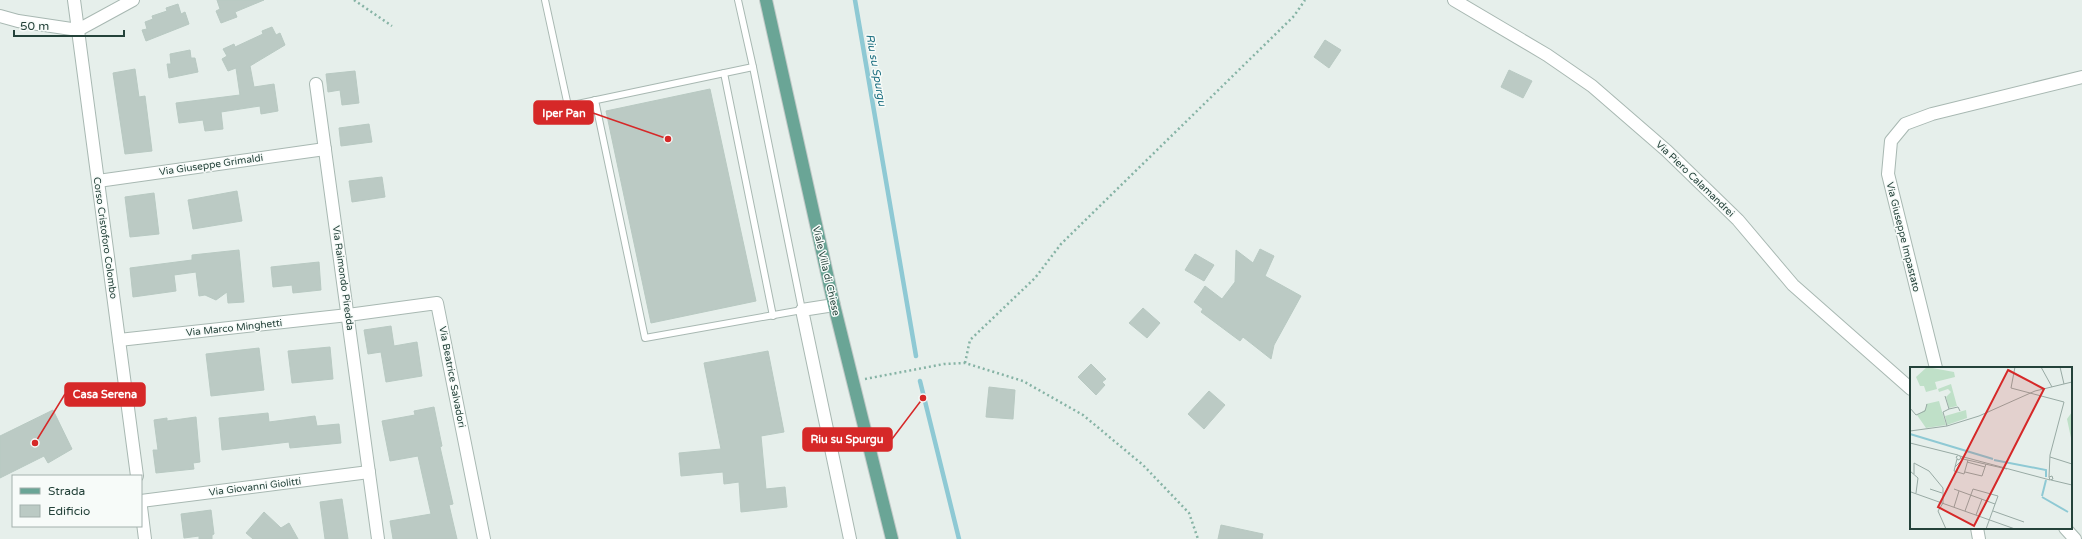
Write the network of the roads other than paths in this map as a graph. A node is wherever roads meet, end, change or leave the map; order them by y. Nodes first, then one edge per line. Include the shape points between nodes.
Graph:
1 (74, 0) edge
2 (133, 0) edge
3 (545, 0) edge
4 (738, 0) edge
5 (1454, 0) edge
6 (765, 1) edge
7 (0, 16) edge
8 (78, 30) junction
9 (753, 67) junction
10 (724, 73) junction
11 (2082, 77) edge
12 (316, 84) dead end
13 (594, 100) junction
14 (325, 149) junction
15 (98, 181) junction
16 (834, 306) junction
17 (802, 310) junction
18 (348, 315) junction
19 (773, 316) junction
20 (119, 340) junction
21 (1936, 367) edge
22 (1910, 388) edge
23 (369, 472) junction
24 (137, 475) edge
25 (142, 501) edge
26 (142, 515) edge
27 (1976, 529) edge
28 (2066, 529) edge
29 (145, 539) edge
30 (378, 539) edge
31 (484, 539) edge
32 (850, 539) edge
33 (892, 539) edge
34 (1979, 539) edge
35 (2074, 539) edge

1 - 8 street, Corso Cristoforo Colombo
2 - 8 street
3 - 13 lane via 568,106
4 - 9 lane
5 - 22 street, Via Piero Calamandrei via 1547,55 1592,86 1667,151 1738,220 1793,285
6 - 16 main road, Viale Villa di Chiese
7 - 8 street
8 - 15 street, Corso Cristoforo Colombo
9 - 10 lane
9 - 17 lane
10 - 13 lane
10 - 19 lane
11 - 21 street, Via Giuseppe Impastato via 1932,114 1905,124 1891,141 1888,174
12 - 14 street, Via Raimondo Piredda
13 - 19 lane via 645,338
14 - 15 street, Via Giuseppe Grimaldi
14 - 18 street, Via Raimondo Piredda
15 - 20 street, Corso Cristoforo Colombo
16 - 17 street
16 - 33 main road, Viale Villa di Chiese
17 - 19 lane
17 - 32 street
18 - 20 street, Via Marco Minghetti
18 - 23 street, Via Raimondo Piredda
18 - 31 street, Via Beatrice Salvadori via 437,303
20 - 24 street, Corso Cristoforo Colombo
23 - 25 street, Via Giovanni Giolitti
23 - 30 street, Via Raimondo Piredda
26 - 29 street
27 - 34 street
28 - 35 street

